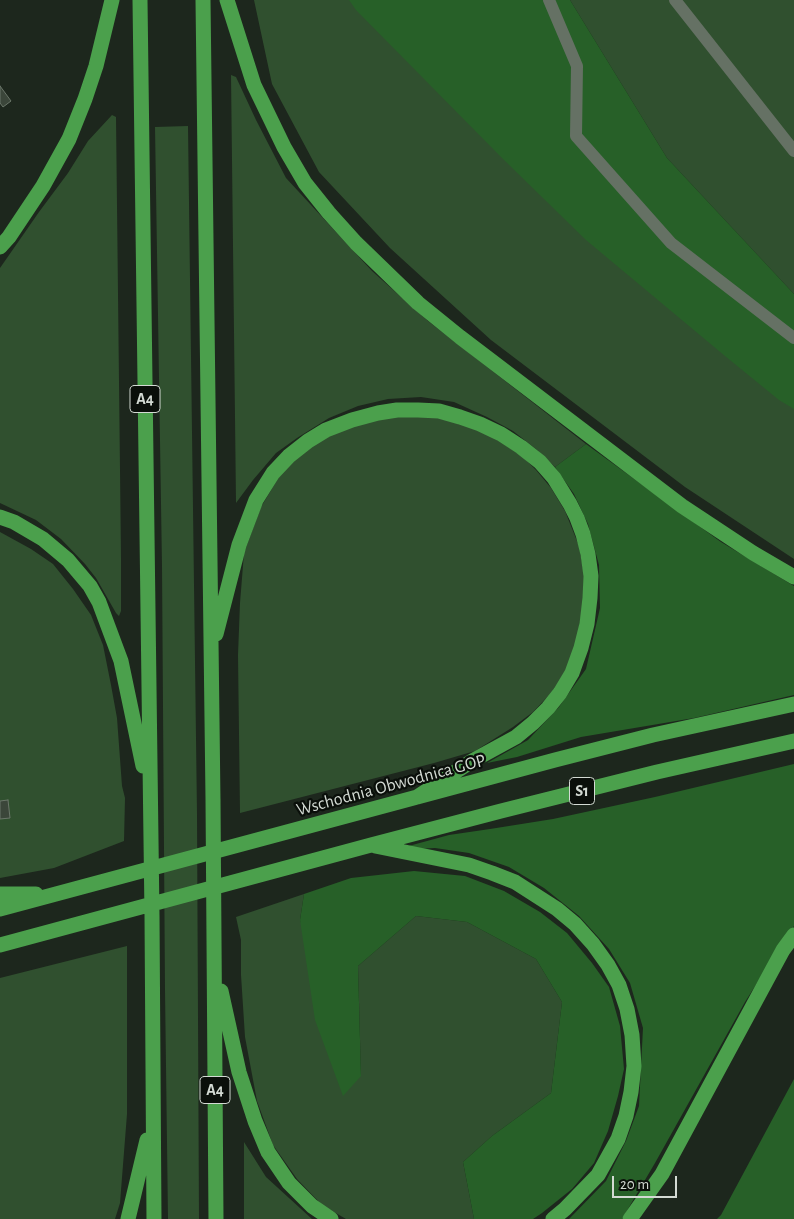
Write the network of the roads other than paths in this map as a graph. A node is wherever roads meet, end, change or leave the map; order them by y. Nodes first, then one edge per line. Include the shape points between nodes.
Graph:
1 (112, 0) edge
2 (140, 0) edge
3 (203, 0) edge
4 (227, 0) edge
5 (550, 0) edge
6 (681, 2) edge
7 (794, 151) edge
8 (0, 247) edge
9 (794, 338) edge
10 (0, 517) edge
11 (794, 577) edge
12 (211, 655) junction
13 (794, 704) edge
14 (794, 741) edge
15 (150, 797) junction
16 (417, 797) junction
17 (371, 845) junction
18 (0, 894) edge
19 (58, 894) junction
20 (0, 909) edge
21 (794, 935) edge
22 (0, 945) edge
23 (215, 962) junction
24 (153, 1117) junction
25 (128, 1219) edge
26 (154, 1219) edge
27 (216, 1219) edge
28 (331, 1219) edge
29 (552, 1219) edge
30 (630, 1219) edge

1 - 8 highway via 96,66 68,139 40,191
2 - 15 highway, A4
3 - 12 highway, A4
4 - 11 highway via 254,85 284,147 305,183 356,243 418,303 460,337 682,506
5 - 9 lane via 577,66 576,136 672,243
6 - 7 lane
10 - 15 highway via 43,540 68,560 99,602 121,661
12 - 16 highway via 239,545 256,500 273,473 308,441 352,420 397,410 418,410 439,412 480,424 521,447 554,478 583,534 591,576 587,624 581,648 560,693 533,723
12 - 23 highway, A4
13 - 16 highway, Wschodnia Obwodnica GOP / S1 via 636,740
14 - 17 highway, S1 via 657,772
15 - 24 highway, A4
16 - 19 highway, Wschodnia Obwodnica GOP / S1
17 - 22 highway, S1
17 - 29 highway via 470,866 515,882 575,924 593,944 620,985 632,1035 634,1066 626,1116 618,1139 598,1175
18 - 19 highway
19 - 20 highway, Wschodnia Obwodnica GOP / S1
21 - 30 highway via 662,1174
23 - 27 highway, A4
23 - 28 highway via 239,1072 254,1121 268,1152 289,1183
24 - 25 highway
24 - 26 highway, A4

